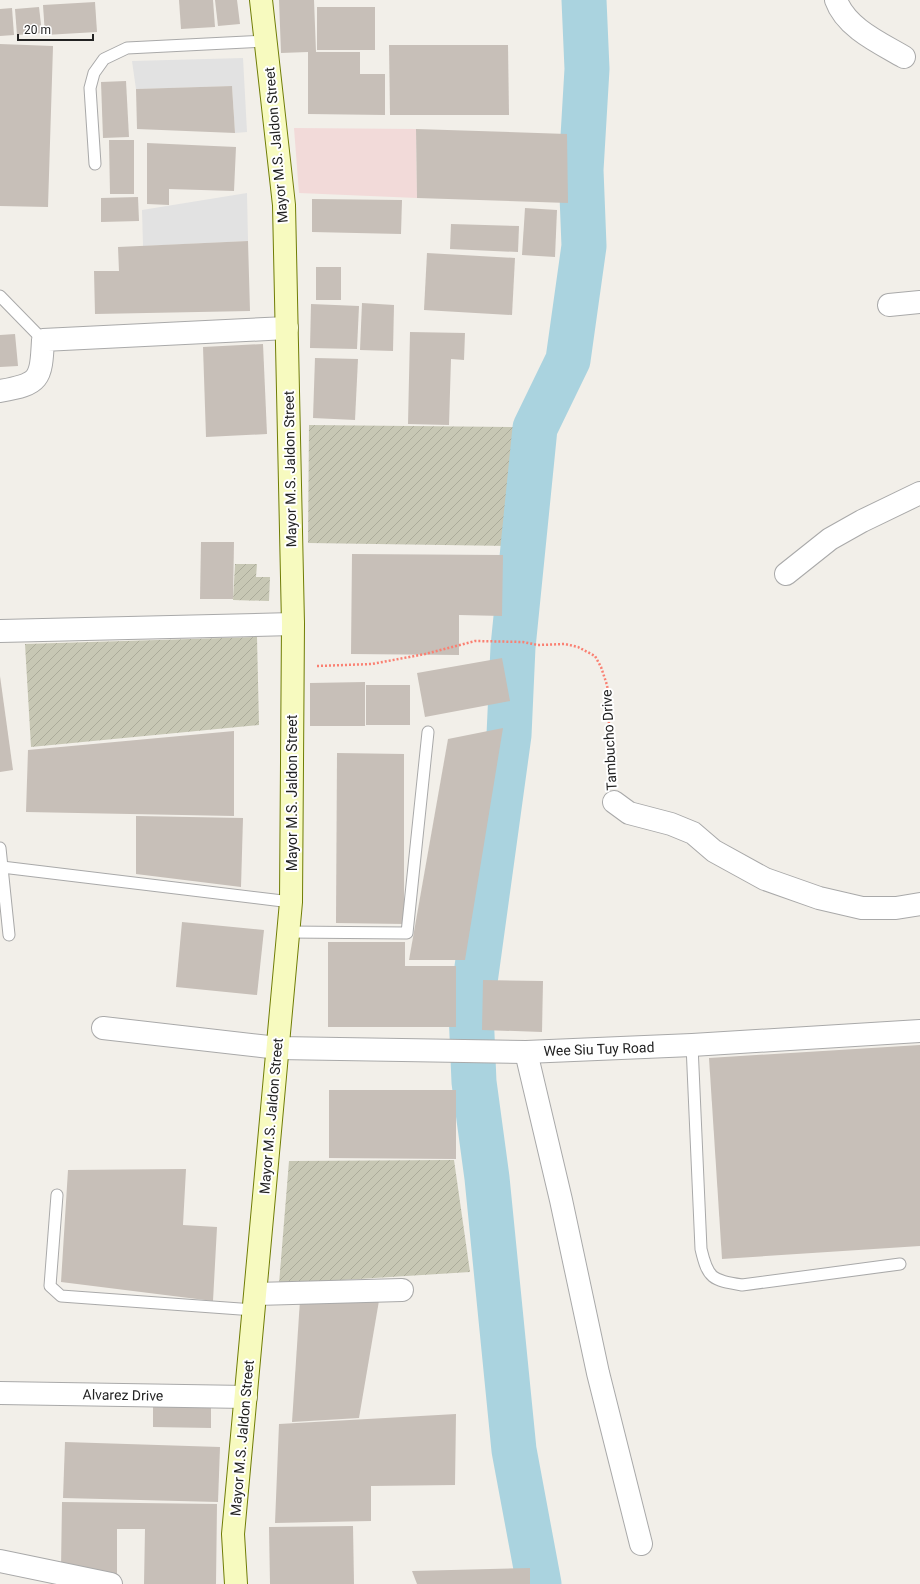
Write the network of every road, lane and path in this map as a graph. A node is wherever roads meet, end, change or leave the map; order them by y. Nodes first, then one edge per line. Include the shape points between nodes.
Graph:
1 (261, 0) edge
2 (836, 0) edge
3 (266, 41) junction
4 (904, 57) dead end
5 (95, 164) dead end
6 (0, 296) edge
7 (920, 302) edge
8 (889, 304) dead end
9 (286, 328) junction
10 (43, 340) junction
11 (0, 391) edge
12 (920, 493) edge
13 (786, 574) dead end
14 (293, 624) junction
15 (0, 631) edge
16 (293, 667) junction
17 (428, 732) dead end
18 (614, 802) joint
19 (0, 848) edge
20 (2, 867) junction
21 (292, 902) junction
22 (920, 904) edge
23 (288, 932) junction
24 (9, 935) dead end
25 (103, 1028) dead end
26 (920, 1031) edge
27 (692, 1045) junction
28 (278, 1048) junction
29 (526, 1052) junction
30 (57, 1195) dead end
31 (900, 1264) dead end
32 (402, 1290) dead end
33 (255, 1302) junction
34 (0, 1393) edge
35 (246, 1397) junction
36 (641, 1544) dead end
37 (0, 1561) edge
38 (111, 1584) edge
39 (236, 1584) edge

1 - 3 main road, Mayor M.S. Jaldon Street
2 - 4 street via 839,9 853,24
3 - 5 lane via 127,48 104,59 94,73 90,88
3 - 9 main road, Mayor M.S. Jaldon Street via 284,205
6 - 10 lane
7 - 8 street
9 - 10 street
9 - 14 main road, Mayor M.S. Jaldon Street
10 - 11 street via 42,366 32,382
12 - 13 street via 830,539
14 - 15 street
14 - 16 main road, Mayor M.S. Jaldon Street
16 - 18 path, Tambucho Drive via 372,664 475,641 565,644 578,647 595,656 602,667 607,685 610,706 609,790
16 - 21 main road, Mayor M.S. Jaldon Street
17 - 23 lane via 407,933
18 - 22 street, Tambucho Drive via 629,813 671,824 693,833 714,851 765,879 819,898 862,908 896,908
19 - 20 lane
20 - 21 lane
20 - 24 lane
21 - 23 main road, Mayor M.S. Jaldon Street
23 - 28 main road, Mayor M.S. Jaldon Street
25 - 28 street, Wee Siu Tuy Road
26 - 27 street, Wee Siu Tuy Road
27 - 29 street, Wee Siu Tuy Road
27 - 31 lane via 701,1249 706,1270 720,1281 742,1285
28 - 29 street, Wee Siu Tuy Road
28 - 33 main road, Mayor M.S. Jaldon Street
29 - 36 street via 598,1373
30 - 33 lane via 50,1286 61,1296
32 - 33 street
33 - 35 main road, Mayor M.S. Jaldon Street
34 - 35 street, Alvarez Drive
35 - 39 main road, Mayor M.S. Jaldon Street via 233,1534
37 - 38 street

